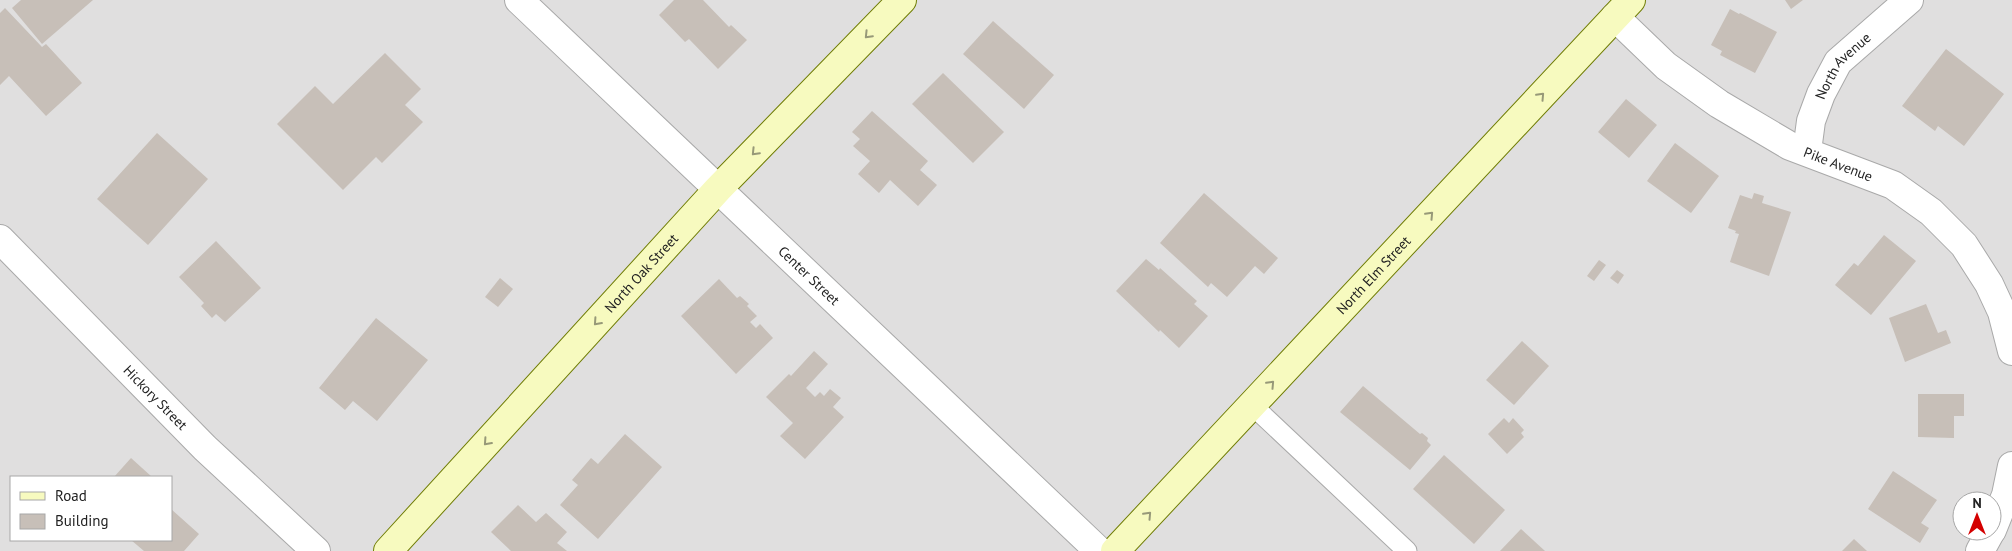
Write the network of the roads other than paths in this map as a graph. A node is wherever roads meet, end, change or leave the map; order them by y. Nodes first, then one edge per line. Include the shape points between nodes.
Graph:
1 (519, 0) edge
2 (902, 0) edge
3 (1909, 0) edge
4 (1623, 9) edge
5 (1807, 151) junction
6 (718, 190) junction
7 (0, 239) edge
8 (2012, 351) edge
9 (1252, 405) junction
10 (2012, 466) edge
11 (2002, 505) edge
12 (316, 551) edge
13 (388, 551) edge
14 (1099, 551) edge
15 (1114, 551) edge
16 (1407, 551) edge

1 - 6 street, Center Street
2 -> 6 main road, North Oak Street
3 - 5 street, North Avenue via 1838,62 1811,121
4 - 5 street, Pike Avenue via 1666,66 1719,104 1790,146
9 -> 4 main road, North Elm Street
5 - 8 street, Pike Avenue via 1894,185 1932,212 1964,245 1989,284 2002,312
6 -> 13 main road, North Oak Street
6 - 14 street, Center Street
7 - 12 street, Hickory Street via 205,448
15 -> 9 main road, North Elm Street
9 - 16 lane
10 - 11 street

